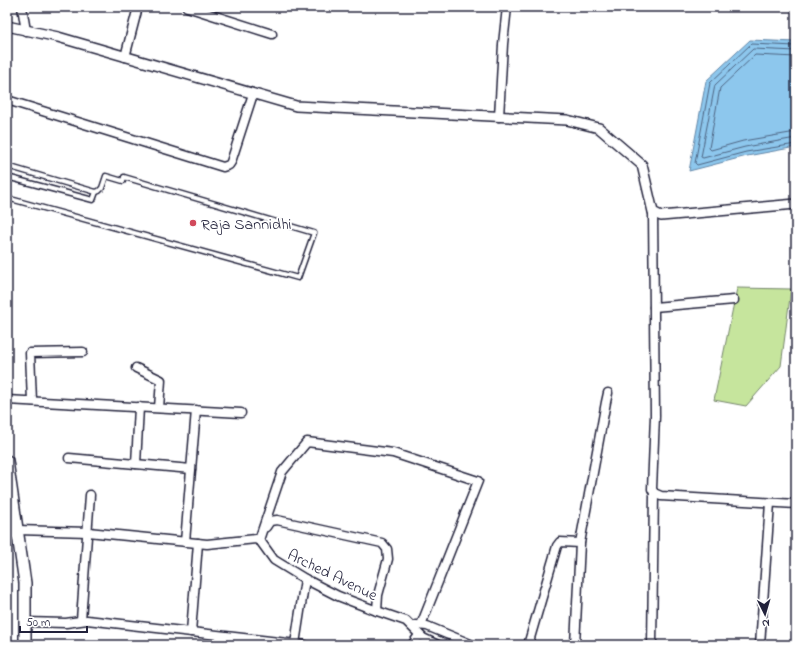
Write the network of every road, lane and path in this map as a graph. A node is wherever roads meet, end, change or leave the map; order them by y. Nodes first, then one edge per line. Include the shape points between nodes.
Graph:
1 (22, 7) edge
2 (138, 7) edge
3 (187, 7) edge
4 (507, 7) edge
5 (7, 26) edge
6 (26, 30) junction
7 (272, 34) dead end
8 (125, 57) junction
9 (253, 94) junction
10 (7, 100) edge
11 (499, 117) junction
12 (7, 166) edge
13 (7, 177) edge
14 (96, 192) junction
15 (7, 198) edge
16 (796, 204) edge
17 (653, 212) junction
18 (734, 300) dead end
19 (654, 307) junction
20 (83, 352) dead end
21 (136, 368) dead end
22 (608, 393) dead end
23 (7, 400) edge
24 (32, 402) junction
25 (139, 407) junction
26 (159, 408) junction
27 (196, 410) junction
28 (241, 413) dead end
29 (69, 458) dead end
30 (7, 462) edge
31 (136, 464) junction
32 (191, 469) junction
33 (654, 493) junction
34 (90, 495) dead end
35 (770, 503) junction
36 (796, 504) edge
37 (13, 530) edge
38 (88, 532) junction
39 (259, 540) junction
40 (185, 542) junction
41 (198, 543) junction
42 (580, 543) junction
43 (305, 579) junction
44 (377, 611) junction
45 (81, 620) junction
46 (25, 622) junction
47 (411, 625) junction
48 (421, 625) junction
49 (191, 632) junction
50 (419, 635) junction
51 (295, 644) junction
52 (25, 645) edge
53 (305, 645) edge
54 (412, 645) edge
55 (438, 645) edge
56 (473, 645) edge
57 (528, 645) edge
58 (576, 645) edge
59 (652, 645) edge
60 (760, 645) edge

1 - 6 street
2 - 8 street
3 - 7 street
4 - 11 street
5 - 6 street
6 - 8 street
8 - 9 street
9 - 10 street via 231,162 223,167
9 - 11 street via 296,106
11 - 17 street via 567,120 599,128 642,165
12 - 14 lane
13 - 14 lane via 93,200
14 - 15 lane via 102,188 106,176 123,181 124,177 314,233 298,278
16 - 17 street via 661,216
17 - 19 street
18 - 19 street
19 - 33 street
20 - 24 street via 30,353
21 - 26 street via 161,380
22 - 42 street
23 - 24 street
24 - 25 street
25 - 26 street
25 - 31 street
26 - 27 street
27 - 28 street
27 - 32 street
29 - 31 street
30 - 37 main road
31 - 32 street
32 - 40 street
33 - 35 street via 661,496
33 - 59 street
34 - 38 street
35 - 36 street
35 - 60 street
37 - 38 street
37 - 46 main road via 25,583
38 - 40 street
38 - 45 street
39 - 41 street
39 - 43 street, Arched Avenue via 274,560
39 - 44 street via 270,521 276,520 382,543 387,549 388,559 378,595
39 - 48 street via 282,472 307,442 393,453 478,481
40 - 41 street
41 - 49 street
42 - 57 street via 560,542 557,546
42 - 58 street
43 - 44 street, Arched Avenue via 338,596
43 - 51 street
44 - 47 street, Arched Avenue
45 - 46 street
45 - 49 street
46 - 52 main road
47 - 48 street, Arched Avenue
47 - 50 street
48 - 56 street, Arched Avenue
49 - 51 street
50 - 54 street
50 - 55 street
51 - 53 street

